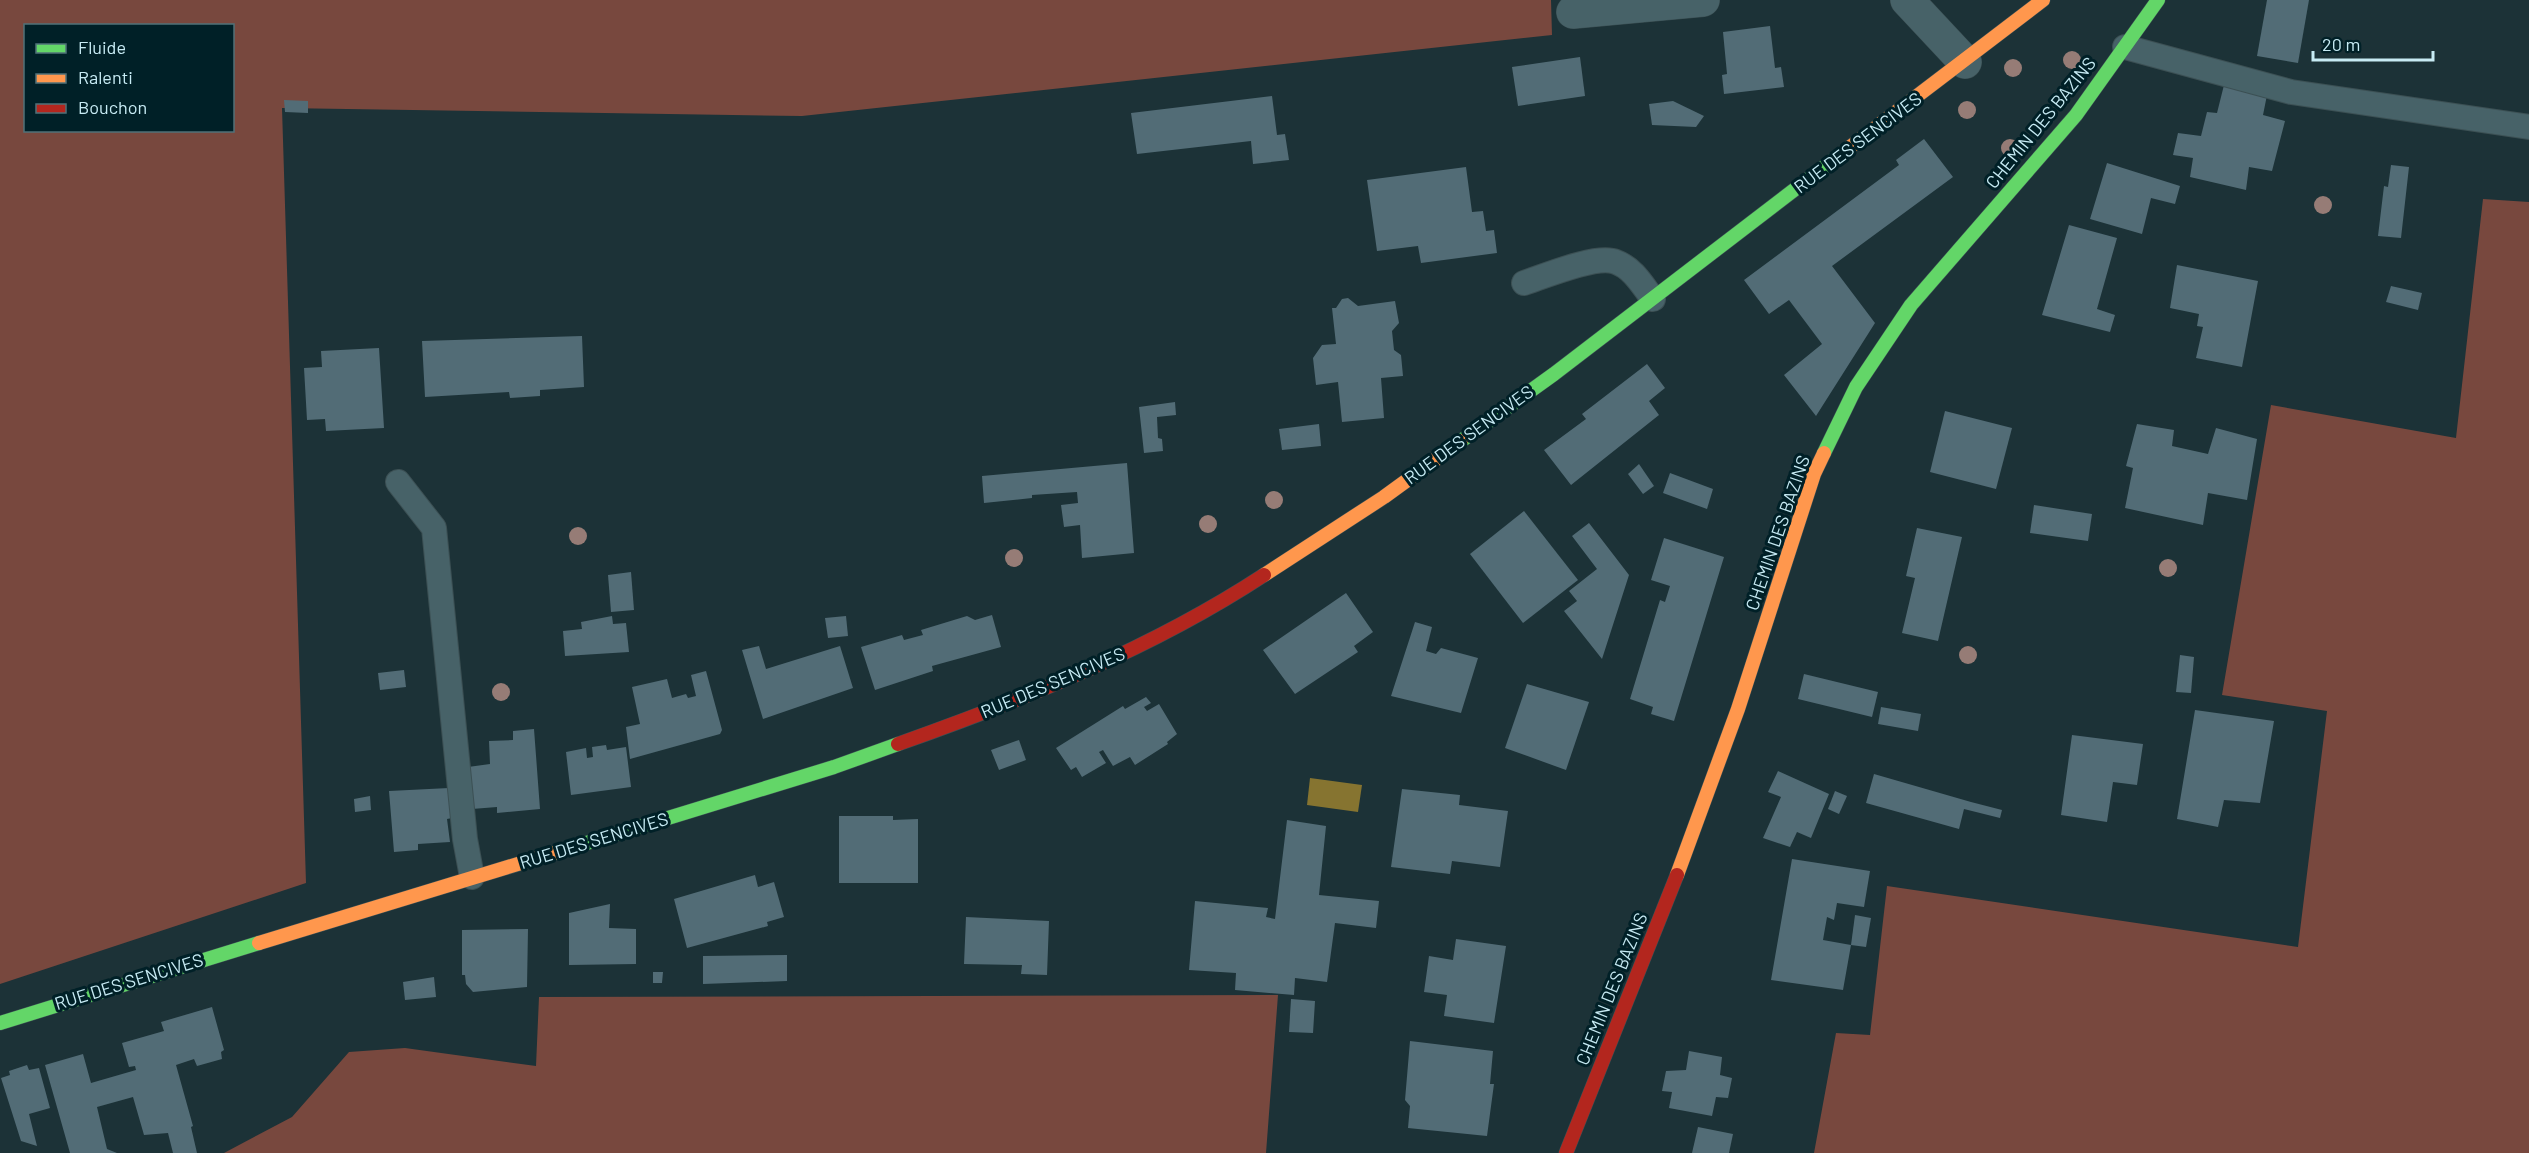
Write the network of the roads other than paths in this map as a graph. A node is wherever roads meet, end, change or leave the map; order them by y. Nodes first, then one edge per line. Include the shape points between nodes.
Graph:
1 (1703, 0) edge
2 (1907, 0) edge
3 (2043, 0) edge
4 (2158, 0) edge
5 (1573, 12) dead end
6 (2125, 46) junction
7 (1965, 62) junction
8 (2529, 127) edge
9 (1524, 283) dead end
10 (1653, 299) junction
11 (398, 482) dead end
12 (472, 877) junction
13 (0, 1023) edge
14 (1566, 1153) edge

1 - 5 street
2 - 7 street
3 - 7 street, RUE DES SENCIVES
4 - 6 street, CHEMIN DES BAZINS
6 - 8 lane via 2291,92
6 - 14 street, CHEMIN DES BAZINS via 2076,115 1911,305 1856,387 1814,474 1680,868
7 - 10 street, RUE DES SENCIVES
9 - 10 lane via 1599,260 1616,262 1634,274
10 - 12 street, RUE DES SENCIVES via 1384,497 1216,606 1150,641 1008,705 834,767
11 - 12 lane via 434,528
12 - 13 street, RUE DES SENCIVES

